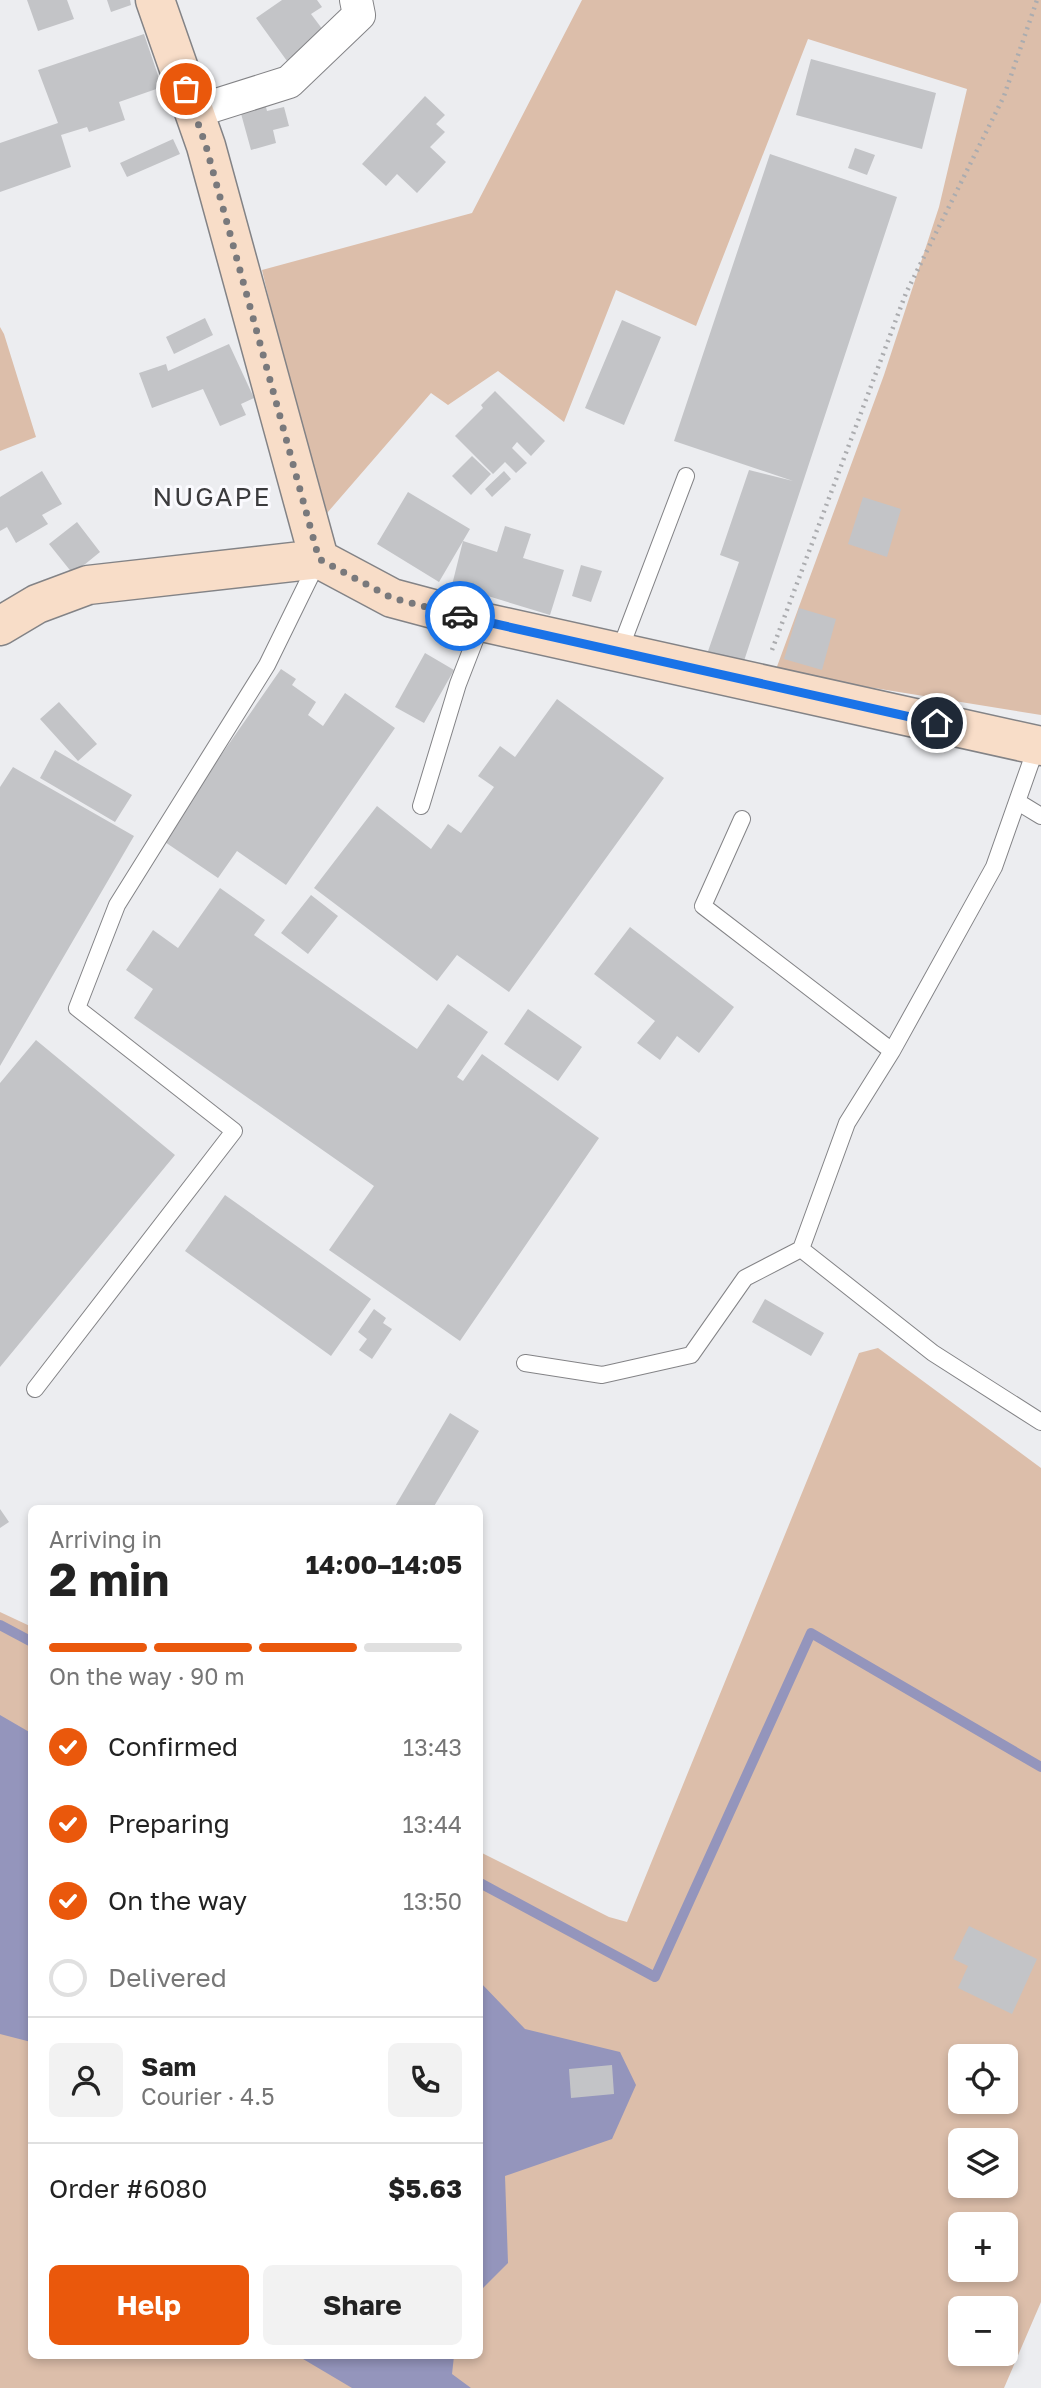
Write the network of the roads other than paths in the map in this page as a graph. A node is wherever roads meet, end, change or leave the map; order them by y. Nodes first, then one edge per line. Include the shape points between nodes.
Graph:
1 (155, 0) edge
2 (356, 0) edge
3 (194, 112) junction
4 (686, 476) dead end
5 (319, 559) junction
6 (482, 622) junction
7 (0, 626) edge
8 (619, 652) junction
9 (1039, 746) edge
10 (1018, 802) junction
11 (421, 806) dead end
12 (1041, 816) edge
13 (742, 819) dead end
14 (892, 1051) junction
15 (801, 1250) junction
16 (525, 1363) dead end
17 (35, 1389) dead end
18 (1041, 1422) edge

1 - 3 main road
2 - 3 street via 359,15 289,82
3 - 5 main road
4 - 8 lane
5 - 6 main road via 392,598
5 - 7 main road via 88,584 37,604
5 - 17 lane via 267,665 117,905 77,1008 234,1131
6 - 8 main road
6 - 11 lane
8 - 9 main road
9 - 10 lane
10 - 12 lane
10 - 14 lane via 994,867
13 - 14 lane via 703,906
14 - 15 lane via 847,1123
15 - 16 lane via 745,1278 691,1355 602,1375
15 - 18 lane via 933,1353

